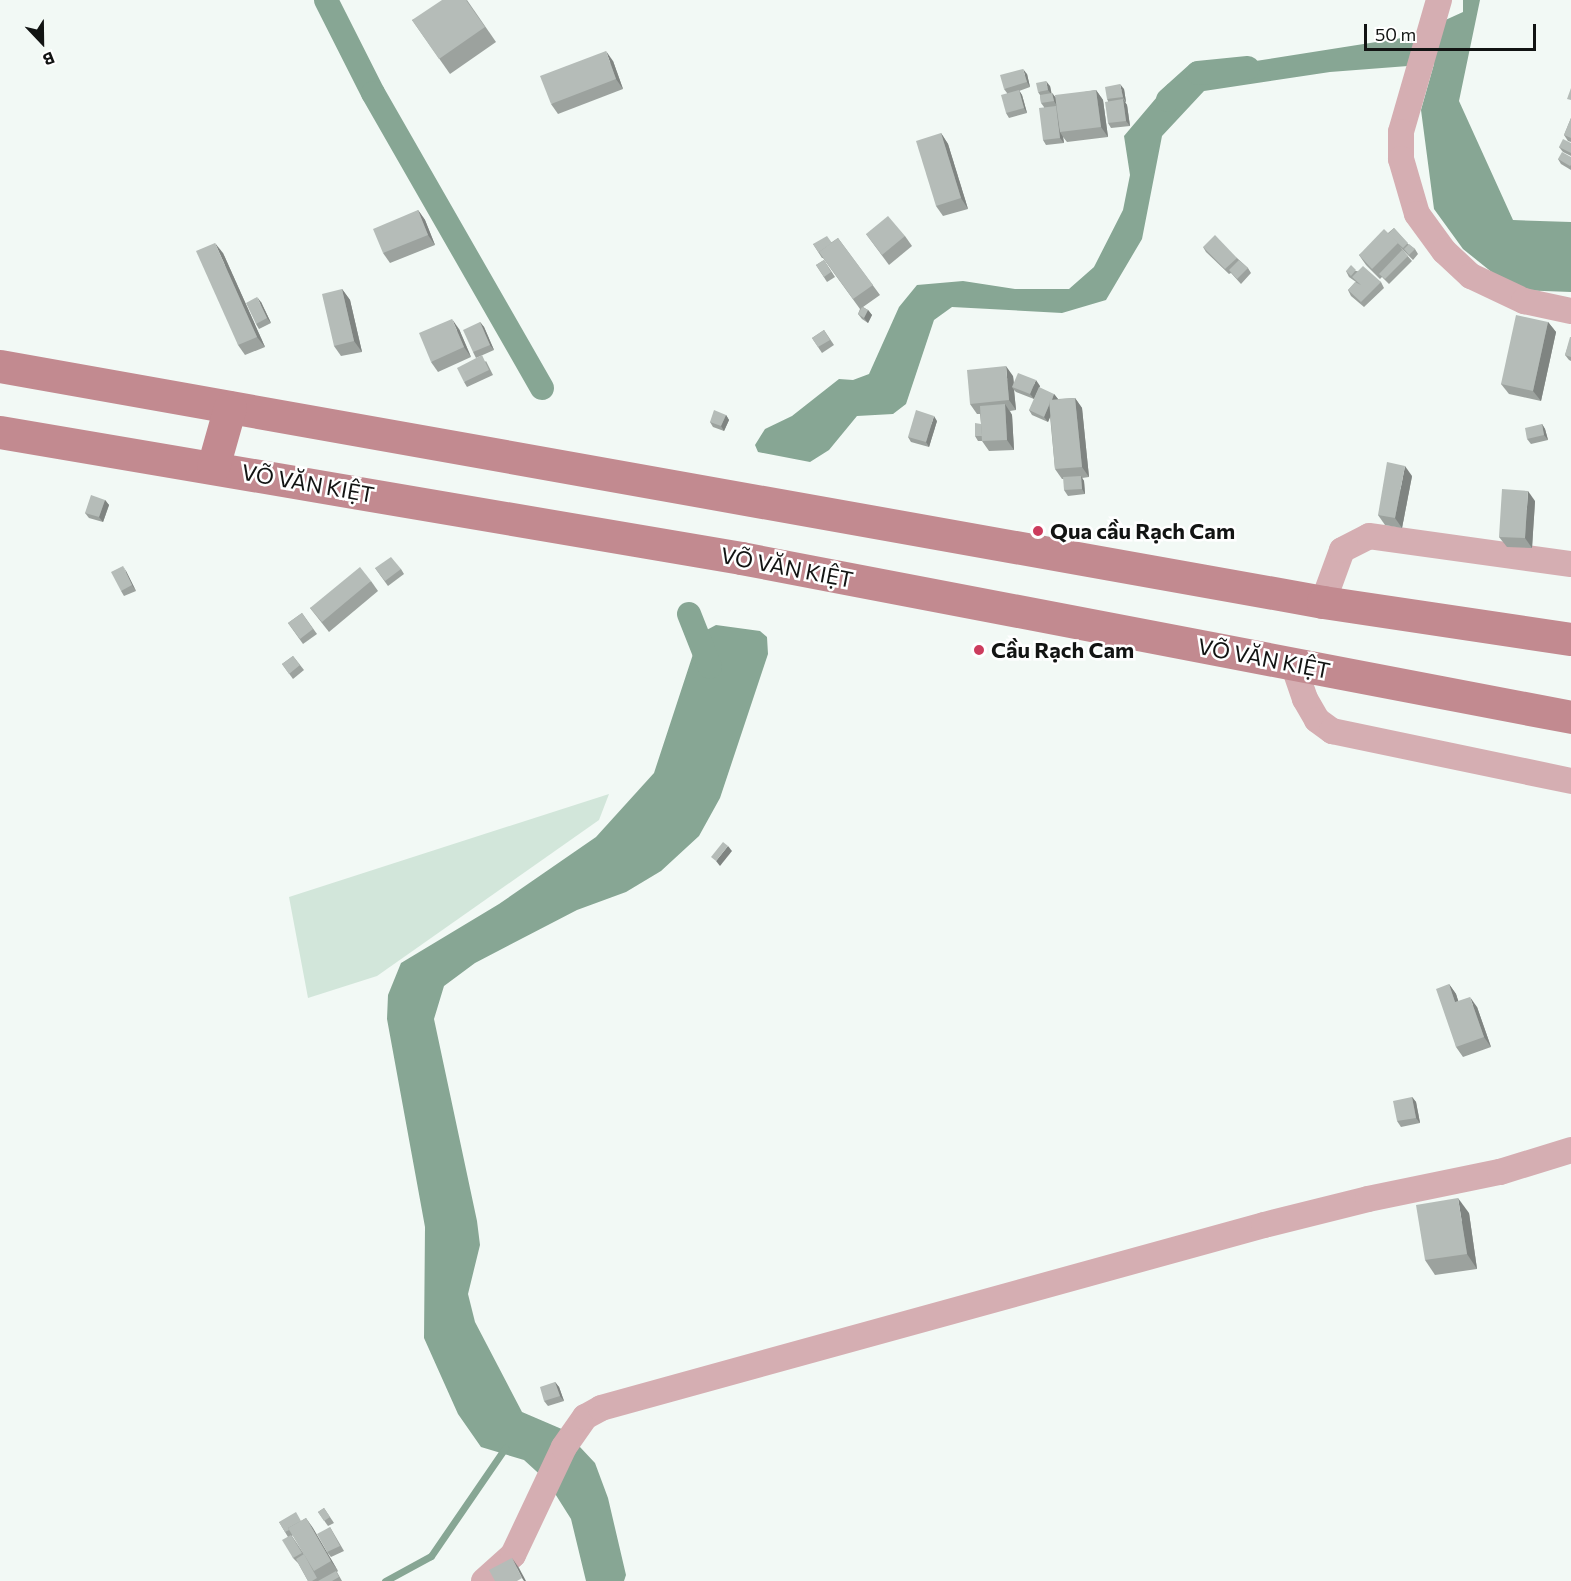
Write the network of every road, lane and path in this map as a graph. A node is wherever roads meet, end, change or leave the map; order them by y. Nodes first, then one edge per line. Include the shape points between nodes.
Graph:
1 (1438, 8) edge
2 (1571, 311) edge
3 (0, 366) edge
4 (230, 406) junction
5 (0, 432) edge
6 (213, 466) junction
7 (1571, 564) edge
8 (1323, 602) junction
9 (1571, 639) edge
10 (1293, 664) junction
11 (1571, 717) edge
12 (1571, 781) edge
13 (1571, 1150) edge
14 (484, 1581) edge

1 - 2 street via 1413,81 1401,132 1407,186 1427,231 1471,276 1497,292
3 - 4 main road
4 - 6 main road
4 - 8 main road
5 - 6 main road, VÕ VĂN KIỆT
6 - 10 main road, VÕ VĂN KIỆT via 741,558
7 - 8 street via 1369,536 1342,550
8 - 9 main road
10 - 11 main road, VÕ VĂN KIỆT
10 - 12 street via 1317,720 1332,731
13 - 14 street via 1500,1172 1368,1198 1264,1225 592,1413 577,1426 513,1555

